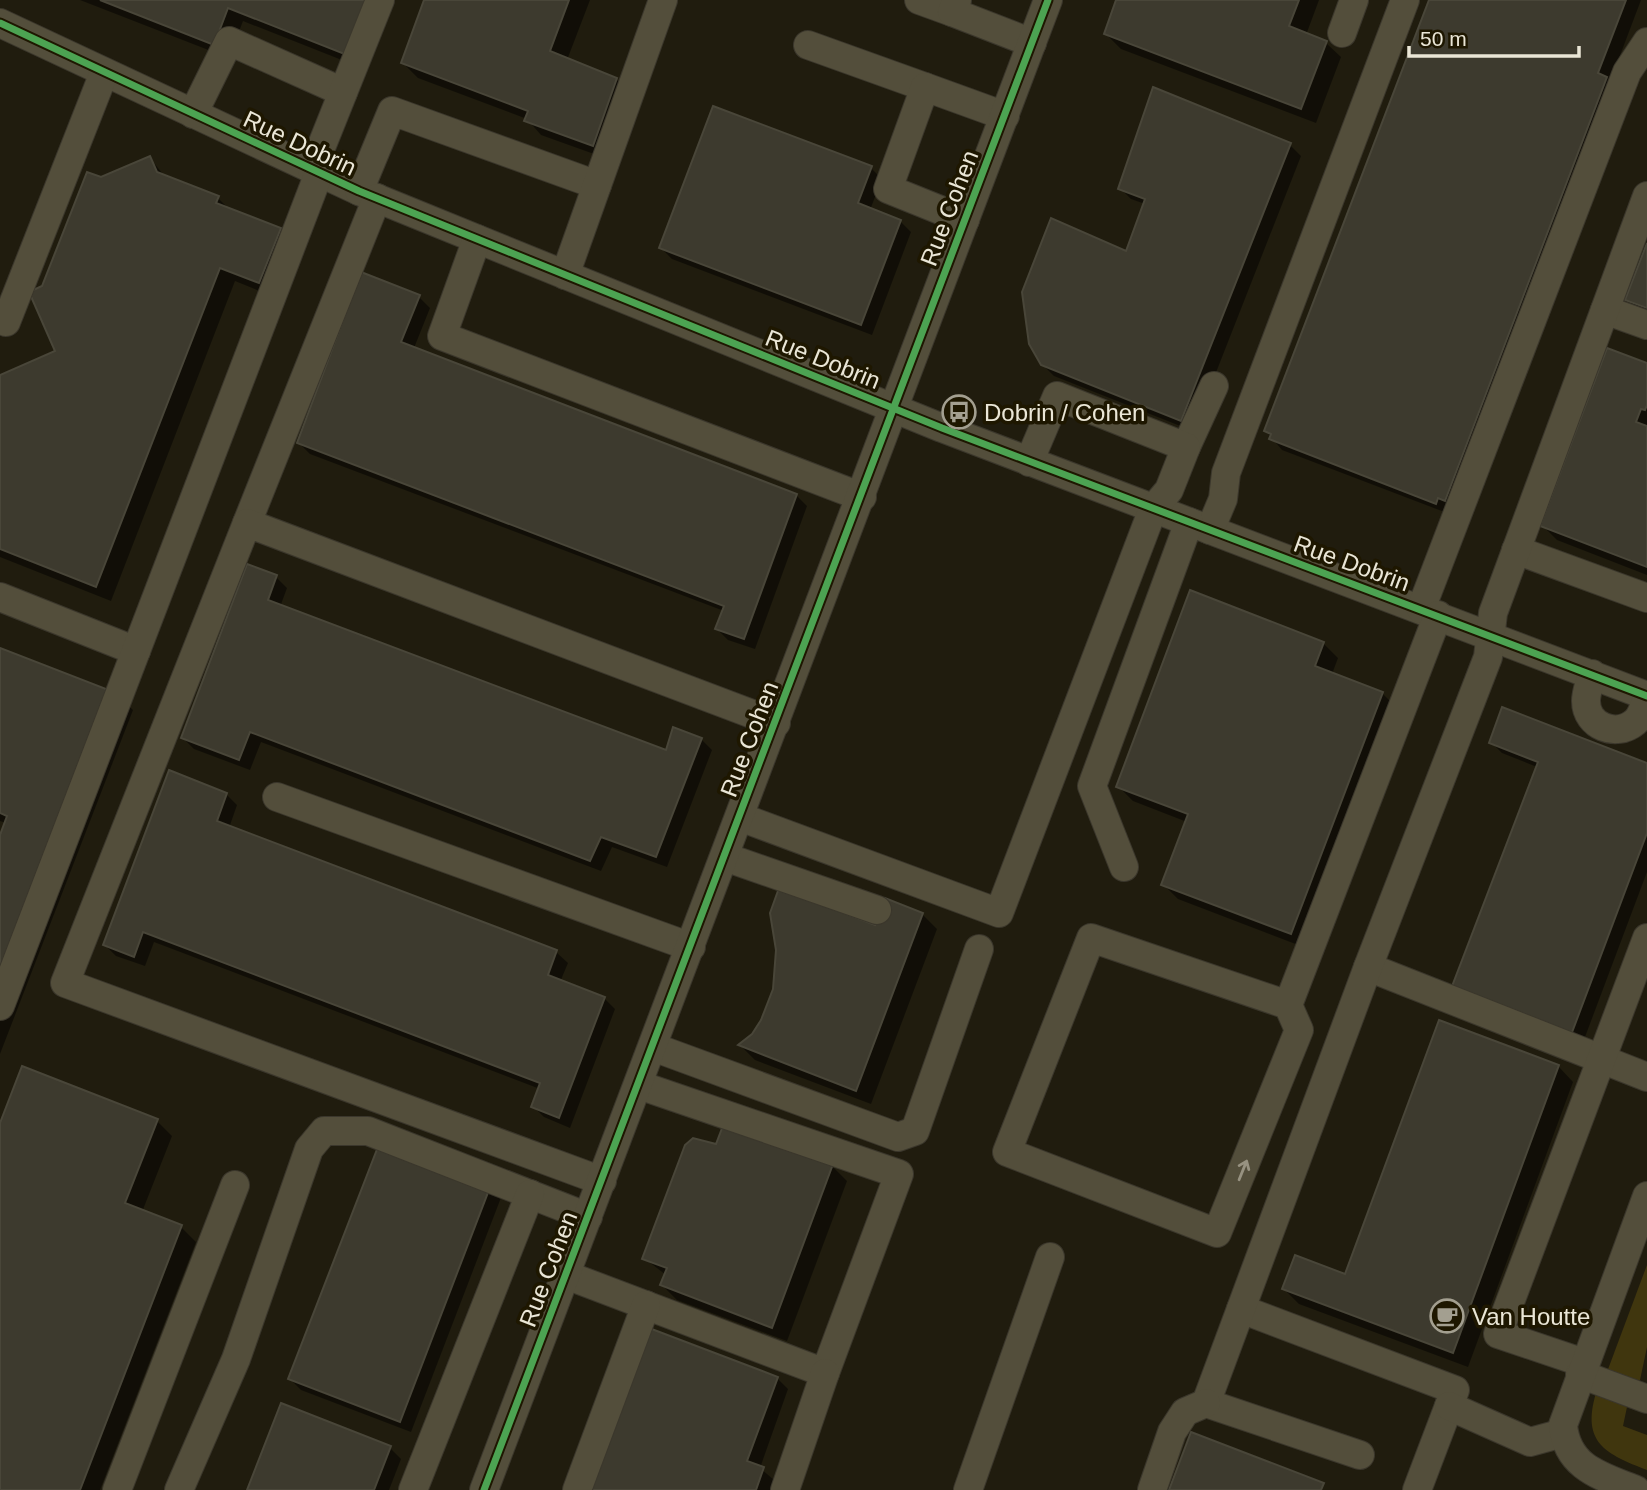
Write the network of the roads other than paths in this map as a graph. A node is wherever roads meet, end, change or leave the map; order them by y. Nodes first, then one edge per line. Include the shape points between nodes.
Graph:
1 (380, 0) edge
2 (663, 0) edge
3 (919, 0) edge
4 (1048, 0) edge
5 (1354, 0) edge
6 (1405, 0) edge
7 (955, 6) edge
8 (0, 23) edge
9 (1342, 33) dead end
10 (1647, 42) edge
11 (1032, 43) junction
12 (808, 45) dead end
13 (104, 73) junction
14 (925, 87) junction
15 (343, 92) junction
16 (192, 114) junction
17 (1004, 116) junction
18 (316, 172) junction
19 (597, 185) junction
20 (368, 195) junction
21 (1647, 196) edge
22 (965, 220) junction
23 (477, 239) junction
24 (565, 275) junction
25 (1605, 310) junction
26 (0, 319) edge
27 (1647, 325) edge
28 (1214, 386) dead end
29 (894, 409) junction
30 (1186, 446) junction
31 (1029, 462) junction
32 (862, 497) junction
33 (1153, 509) junction
34 (247, 523) junction
35 (1199, 526) junction
36 (1516, 550) junction
37 (0, 597) edge
38 (1647, 598) edge
39 (1429, 612) junction
40 (1490, 634) junction
41 (136, 650) junction
42 (1592, 674) junction
43 (1647, 697) edge
44 (776, 723) junction
45 (277, 797) dead end
46 (740, 817) junction
47 (725, 858) junction
48 (1124, 867) dead end
49 (877, 910) dead end
50 (1647, 937) edge
51 (691, 947) junction
52 (979, 949) dead end
53 (1368, 967) junction
54 (1288, 1005) junction
55 (0, 1006) edge
56 (653, 1047) junction
57 (1602, 1060) junction
58 (1647, 1077) edge
59 (639, 1085) junction
60 (602, 1181) junction
61 (235, 1185) dead end
62 (530, 1194) junction
63 (1647, 1196) edge
64 (588, 1217) junction
65 (1050, 1256) dead end
66 (566, 1275) junction
67 (646, 1306) junction
68 (1241, 1309) junction
69 (1582, 1368) junction
70 (825, 1373) junction
71 (1647, 1399) edge
72 (1206, 1403) junction
73 (1449, 1406) junction
74 (1563, 1433) junction
75 (1360, 1455) dead end
76 (117, 1490) edge
77 (179, 1490) edge
78 (413, 1490) edge
79 (484, 1490) edge
80 (577, 1490) edge
81 (785, 1490) edge
82 (968, 1490) edge
83 (1152, 1490) edge
84 (1417, 1490) edge
85 (1636, 1490) edge

1 - 15 street
2 - 19 street
3 - 7 street
4 - 11 street, Rue Cohen
5 - 9 street
6 - 35 street via 1226,473 1223,499
7 - 11 street
8 - 13 street, Rue Dobrin
10 - 39 street via 1627,72
11 - 17 street, Rue Cohen
12 - 14 street
13 - 16 street, Rue Dobrin
13 - 26 street via 6,322
14 - 17 street
14 - 22 street via 888,189
15 - 16 street via 229,41
15 - 18 street
16 - 18 street, Rue Dobrin
17 - 22 street, Rue Cohen
18 - 20 street, Rue Dobrin
18 - 41 street
19 - 20 street via 393,111
19 - 24 street
20 - 23 street, Rue Dobrin
20 - 34 street
21 - 25 street
22 - 29 street, Rue Cohen
23 - 24 street, Rue Dobrin
23 - 32 street via 442,336
24 - 29 street, Rue Dobrin
25 - 27 street
25 - 36 street
28 - 30 street
29 - 31 street, Rue Dobrin
29 - 32 street, Rue Cohen
30 - 31 street via 1057,396
30 - 33 street via 1170,490
31 - 33 street, Rue Dobrin
32 - 44 street, Rue Cohen
33 - 35 street, Rue Dobrin
33 - 46 street via 999,913
34 - 44 street
34 - 60 street via 65,983
35 - 39 street, Rue Dobrin
35 - 48 street via 1092,786
36 - 38 street
36 - 40 street
37 - 41 street
39 - 40 street, Rue Dobrin
39 - 54 street
40 - 42 street, Rue Dobrin
40 - 53 street via 1488,657
41 - 55 street
42 - 43 street, Rue Dobrin
42 - 43 street via 1586,705 1599,725 1630,726 1640,716
44 - 46 street, Rue Cohen
45 - 51 street
46 - 47 street, Rue Cohen
47 - 49 street
47 - 51 street, Rue Cohen
50 - 57 street
51 - 56 street, Rue Cohen
52 - 56 street via 915,1131 898,1137
53 - 57 street
53 - 68 street
54 -> 54 street via 1091,938 1007,1152 1217,1233 1299,1030
56 - 59 street, Rue Cohen
57 - 58 street
57 - 69 street via 1498,1334
59 - 60 street, Rue Cohen
59 - 70 street via 899,1174
60 - 64 street, Rue Cohen
61 - 76 street
62 - 64 street
62 - 77 street via 368,1131 324,1131 309,1149 236,1359
62 - 78 street
63 - 69 street
64 - 66 street, Rue Cohen
65 - 82 street
66 - 67 street
66 - 79 street, Rue Cohen
67 - 70 street
67 - 80 street
68 - 72 street
68 - 73 street via 1455,1390
69 - 71 street
69 - 74 street via 1564,1416
70 - 81 street
72 - 75 street
72 - 83 street via 1185,1412 1172,1433
73 - 74 street via 1530,1442
73 - 84 street
74 - 85 street via 1577,1462

